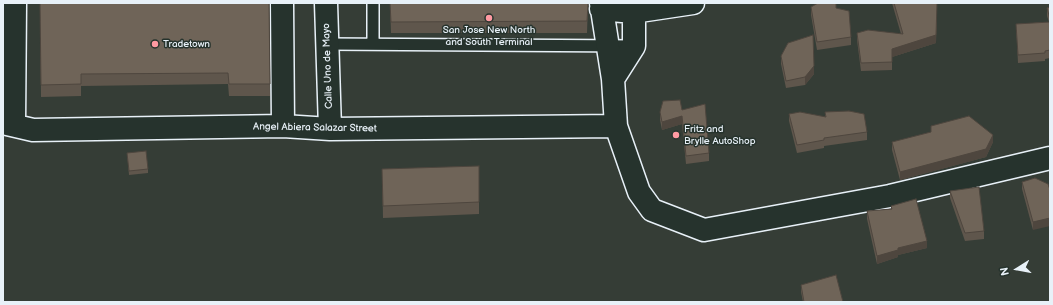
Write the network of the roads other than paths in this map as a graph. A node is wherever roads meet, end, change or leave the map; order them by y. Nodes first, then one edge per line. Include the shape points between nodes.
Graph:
1 (15, 3) edge
2 (282, 3) edge
3 (326, 3) edge
4 (373, 3) edge
5 (693, 3) edge
6 (601, 6) edge
7 (633, 8) edge
8 (327, 44) junction
9 (373, 44) junction
10 (608, 45) junction
11 (634, 46) junction
12 (613, 79) junction
13 (9, 124) edge
14 (283, 126) junction
15 (616, 126) junction
16 (330, 129) junction
17 (1050, 158) edge

1 - 13 street
2 - 14 street
3 - 8 street, Calle Uno de Mayo
4 - 9 lane
5 - 7 street
6 - 7 street
6 - 10 street
7 - 11 street
8 - 9 lane
8 - 16 street, Calle Uno de Mayo
9 - 10 lane
10 - 11 lane
10 - 12 street
11 - 12 street
12 - 15 street
13 - 14 street, Angel Abiera Salazar Street via 33,130
14 - 16 street, Angel Abiera Salazar Street
15 - 16 street, Angel Abiera Salazar Street
15 - 17 street via 639,192 652,210 704,230 890,196

